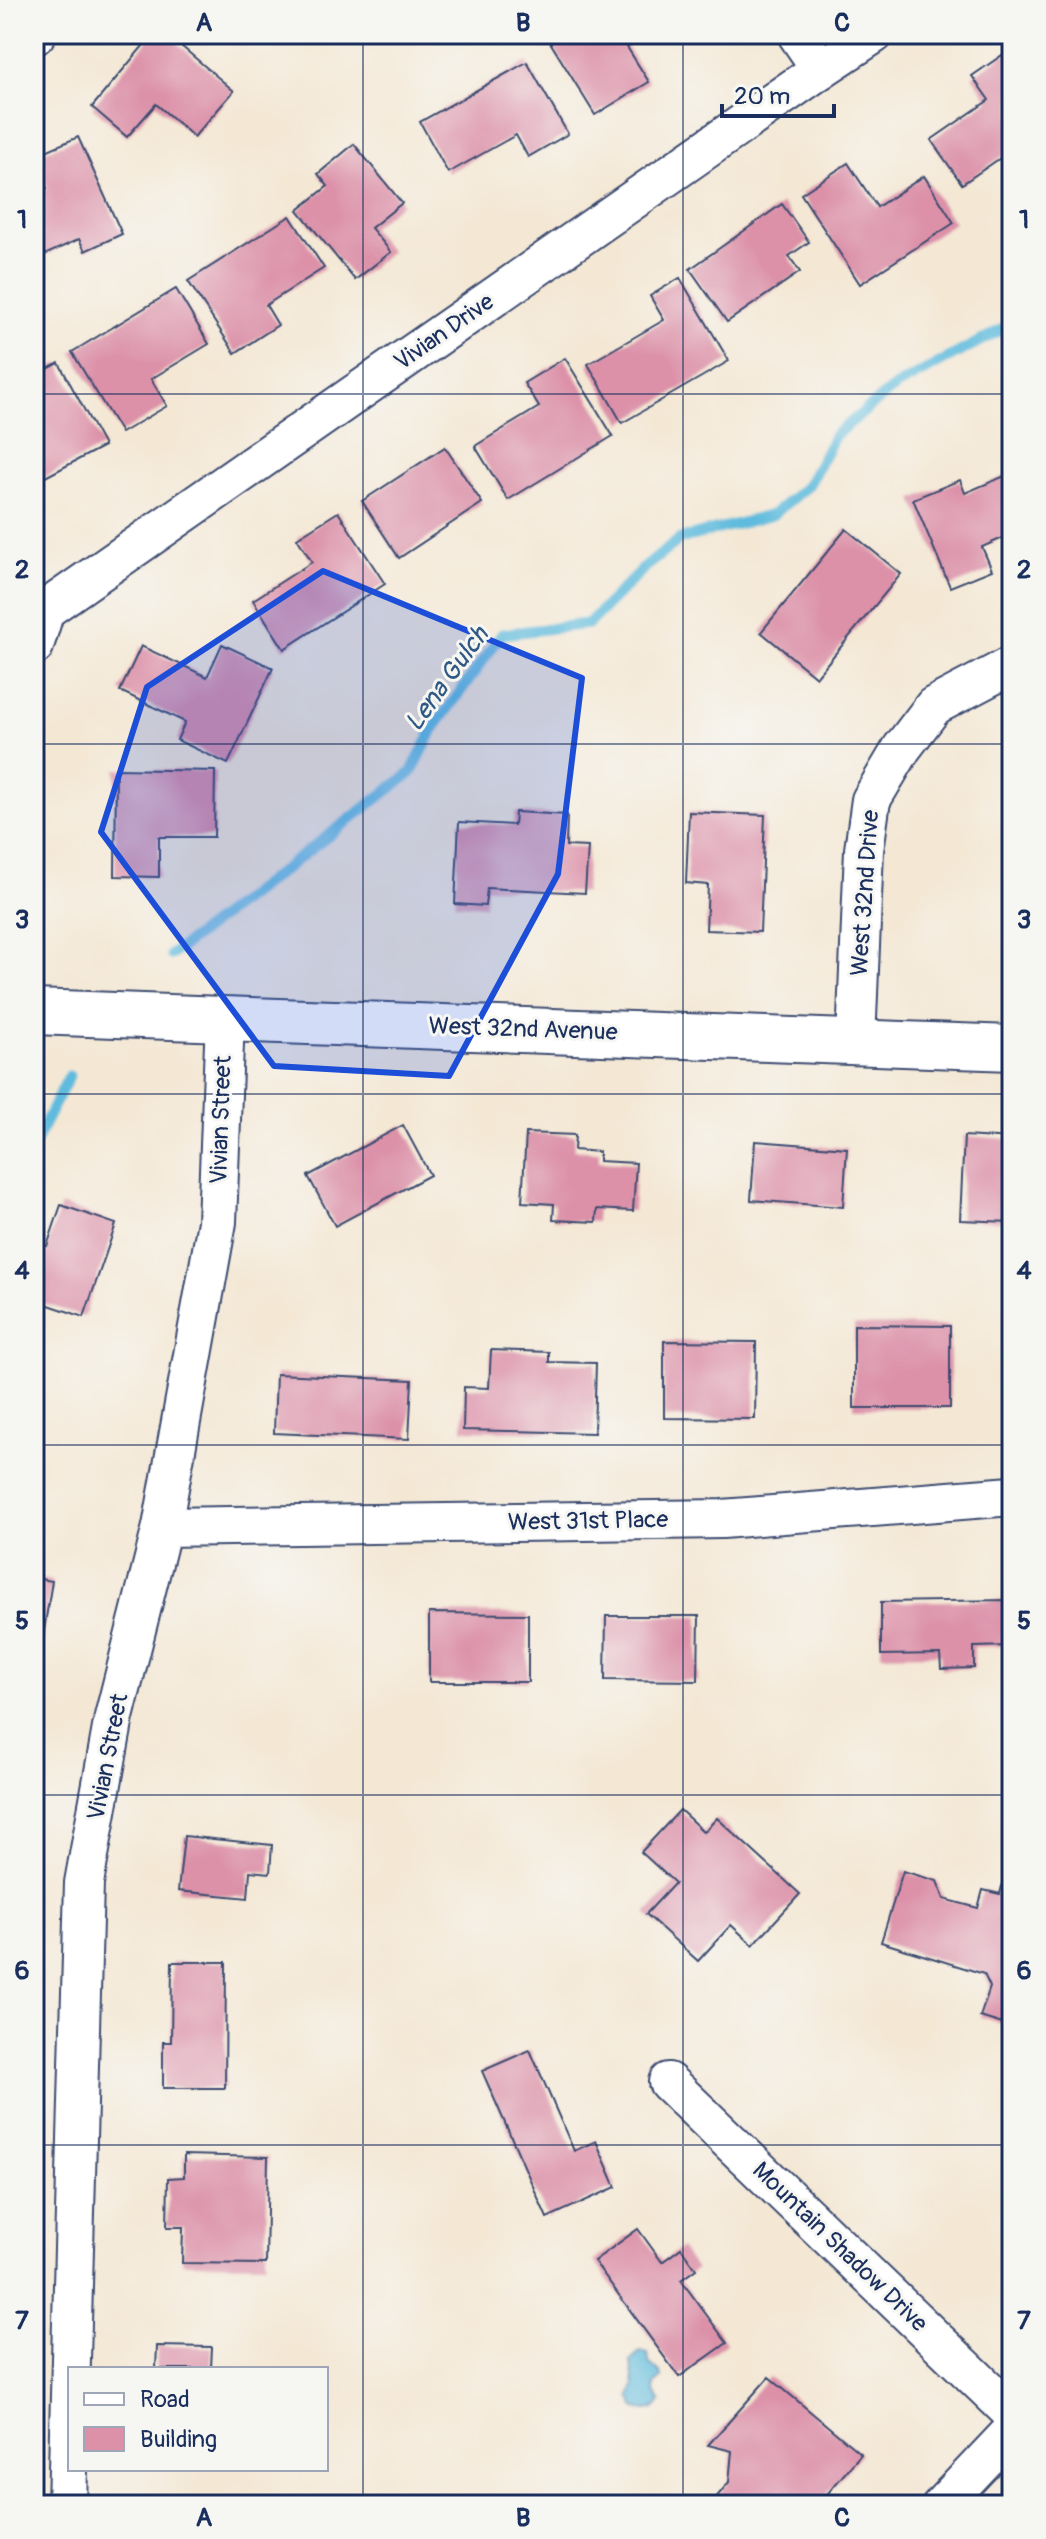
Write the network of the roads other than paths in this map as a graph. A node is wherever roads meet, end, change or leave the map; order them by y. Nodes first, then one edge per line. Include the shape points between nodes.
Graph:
1 (797, 34) edge
2 (874, 34) edge
3 (821, 69) junction
4 (34, 646) edge
5 (1012, 665) edge
6 (34, 1012) edge
7 (225, 1018) junction
8 (856, 1042) junction
9 (1012, 1048) edge
10 (1012, 1496) edge
11 (162, 1527) junction
12 (668, 2082) dead end
13 (71, 2367) edge
14 (1012, 2413) edge
15 (1012, 2431) edge
16 (68, 2468) edge
17 (67, 2505) edge
18 (942, 2505) edge

1 - 3 street
2 - 3 street, Vivian Drive
3 - 4 street, Vivian Drive via 45,610
5 - 8 street, West 32nd Drive via 934,706 871,800
6 - 7 street, West 32nd Avenue
7 - 8 street, West 32nd Avenue
7 - 11 street, Vivian Street via 217,1222
8 - 9 street, West 32nd Avenue
10 - 11 street, West 31st Place via 722,1519
11 - 13 street, Vivian Street via 114,1717 84,1883
12 - 14 street, Mountain Shadow Drive
15 - 18 street
16 - 17 street, Vivian Street

